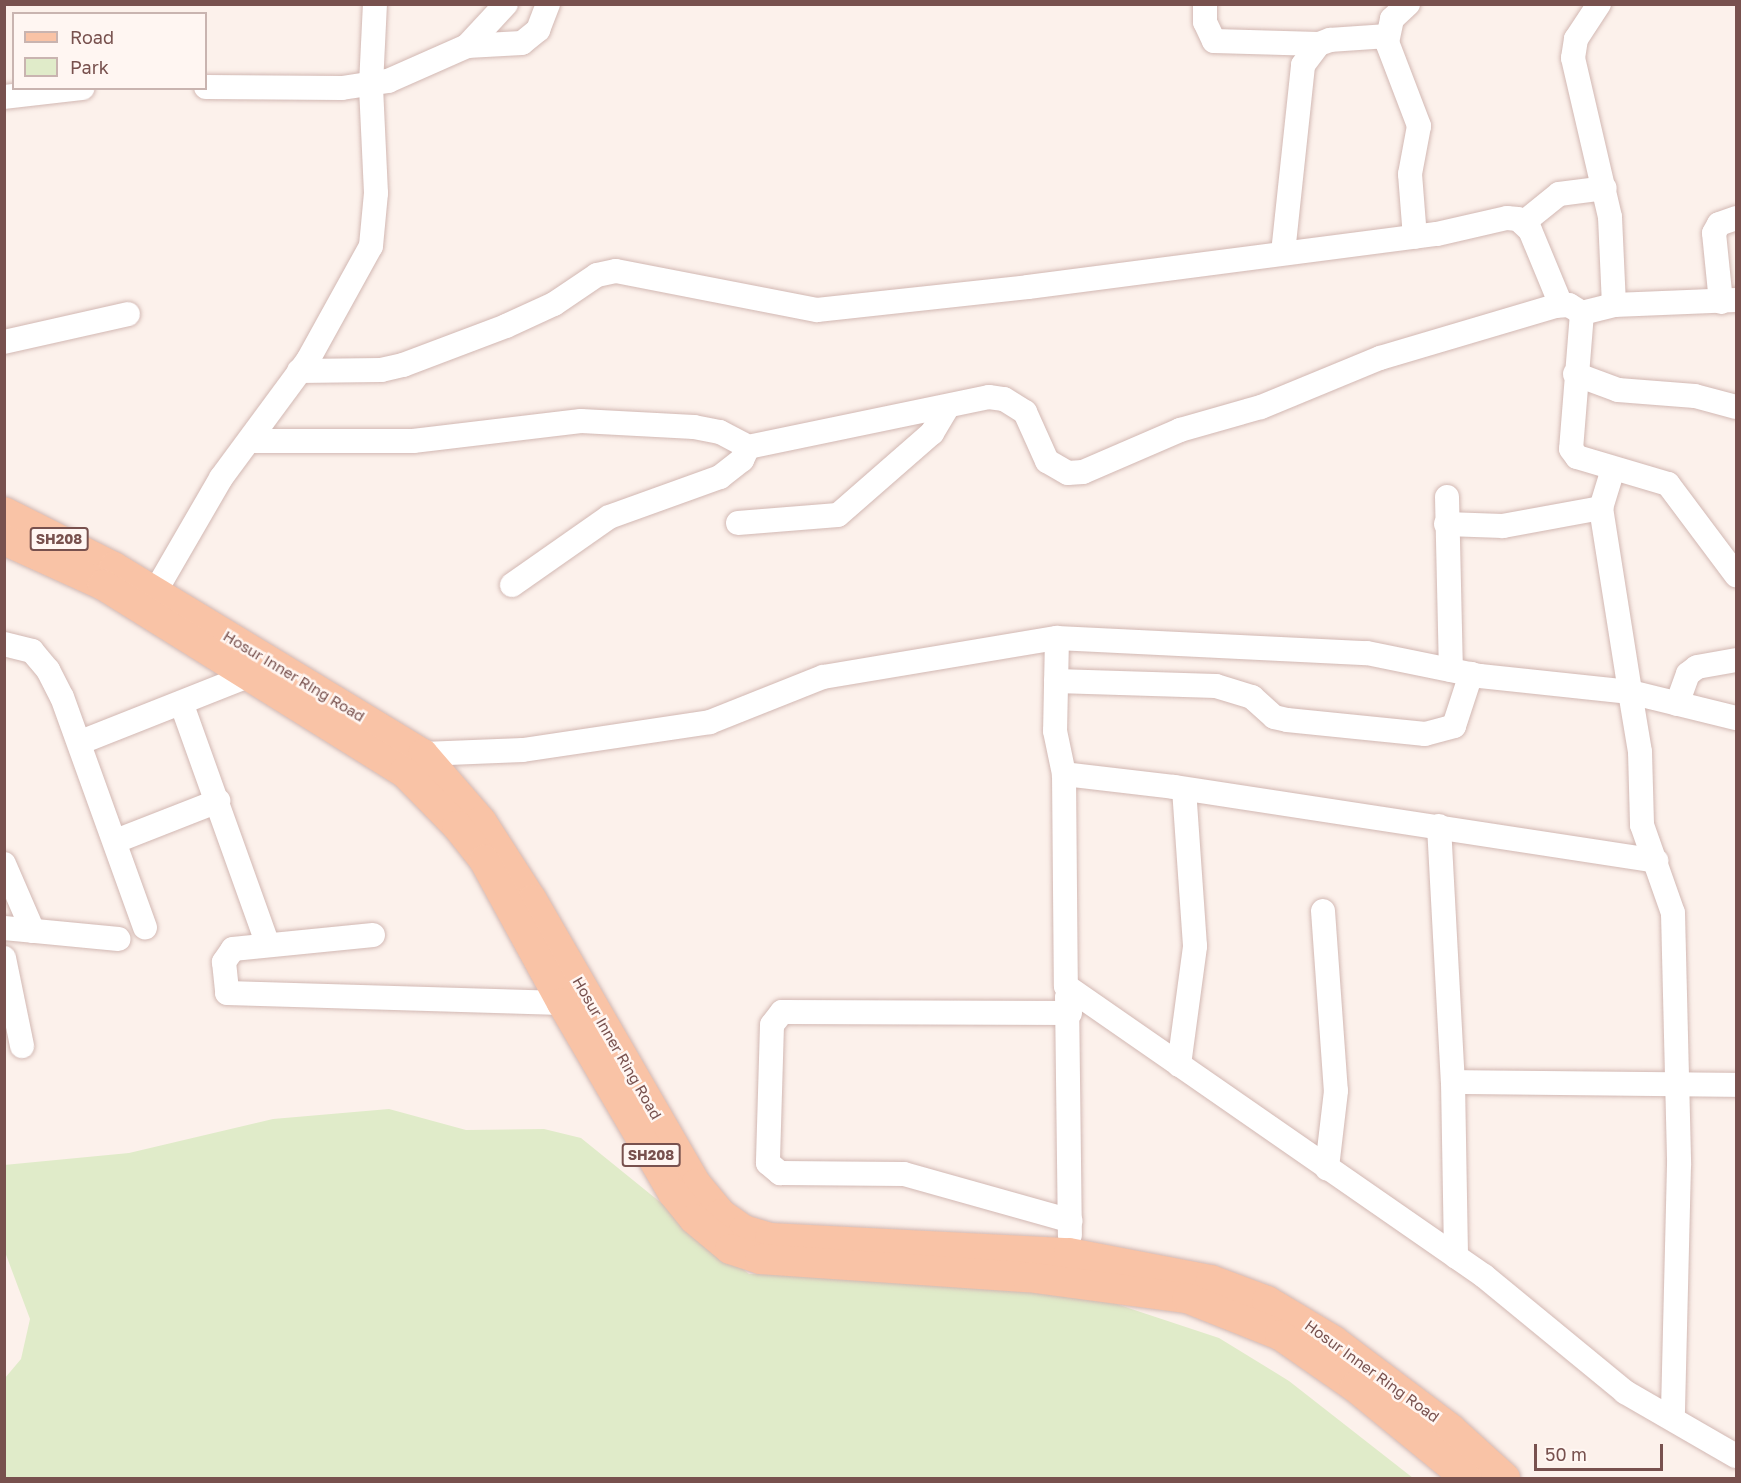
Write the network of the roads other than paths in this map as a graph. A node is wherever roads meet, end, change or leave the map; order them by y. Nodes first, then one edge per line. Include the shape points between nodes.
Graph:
1 (375, 4) edge
2 (506, 4) edge
3 (548, 4) edge
4 (1205, 4) edge
5 (1407, 4) edge
6 (1599, 4) edge
7 (1387, 36) junction
8 (1319, 44) junction
9 (467, 46) junction
10 (372, 85) junction
11 (207, 87) edge
12 (65, 90) edge
13 (4, 97) edge
14 (1605, 188) junction
15 (1737, 218) edge
16 (1523, 223) junction
17 (1415, 237) junction
18 (1283, 253) junction
19 (1729, 301) edge
20 (1614, 305) junction
21 (1572, 309) junction
22 (128, 314) dead end
23 (4, 342) edge
24 (299, 371) junction
25 (1575, 374) junction
26 (948, 406) junction
27 (1737, 407) edge
28 (250, 441) junction
29 (748, 447) junction
30 (1612, 469) junction
31 (1447, 497) dead end
32 (1601, 508) junction
33 (4, 512) edge
34 (738, 523) dead end
35 (1446, 524) junction
36 (4, 540) edge
37 (1737, 575) edge
38 (512, 585) dead end
39 (155, 592) junction
40 (1057, 638) junction
41 (4, 644) edge
42 (1737, 660) edge
43 (1461, 672) junction
44 (248, 676) junction
45 (1056, 681) junction
46 (1630, 692) junction
47 (1677, 704) junction
48 (182, 705) junction
49 (1737, 718) edge
50 (81, 742) junction
51 (413, 763) junction
52 (1064, 774) junction
53 (1185, 789) junction
54 (218, 801) junction
55 (1439, 826) junction
56 (116, 842) junction
57 (1656, 861) junction
58 (4, 864) edge
59 (1323, 910) dead end
60 (145, 927) dead end
61 (4, 928) edge
62 (33, 931) junction
63 (373, 934) dead end
64 (117, 939) dead end
65 (268, 945) junction
66 (4, 958) edge
67 (1066, 986) junction
68 (562, 1003) junction
69 (1070, 1013) junction
70 (22, 1046) dead end
71 (1179, 1065) junction
72 (1453, 1082) junction
73 (1679, 1084) junction
74 (1737, 1085) edge
75 (1327, 1168) junction
76 (1071, 1221) junction
77 (1069, 1253) junction
78 (1456, 1257) junction
79 (1673, 1419) junction
80 (1737, 1456) edge
81 (1466, 1479) edge
82 (1505, 1479) edge

1 - 10 street
2 - 9 street
3 - 9 street via 538,30 522,44
4 - 8 street via 1205,22 1214,41
5 - 7 street via 1392,19
6 - 14 street via 1576,39 1573,58
7 - 8 street
7 - 17 street via 1419,126 1410,174
8 - 18 street via 1303,66
9 - 10 street
10 - 11 street
10 - 24 street via 376,193 371,246
12 - 13 street
14 - 16 street via 1559,194
14 - 20 street
15 - 19 street via 1719,224 1714,233
16 - 17 street via 1507,218
16 - 21 street
17 - 18 street
18 - 24 street via 817,310 616,271 597,275 554,304 506,326 403,365 381,370
19 - 20 street
20 - 21 street
21 - 25 street
21 - 26 street via 1380,358 1261,407 1180,430 1083,472 1068,473 1047,461 1031,423 1016,405 989,397
22 - 23 street
24 - 28 street
25 - 27 street via 1618,390 1695,396
25 - 30 street via 1569,446 1577,457
26 - 29 street
26 - 34 street via 932,433 838,515
28 - 29 street via 413,441 581,421 694,427 720,432
28 - 39 street via 221,478
29 - 38 street via 742,460 720,477 609,517
30 - 32 street
30 - 37 street via 1659,478 1668,484
31 - 35 street
32 - 35 street via 1503,526
32 - 46 street
33 - 39 main road, Hosur Inner Ring Road / SH208
35 - 43 street
36 - 44 main road, Hosur Inner Ring Road / SH208 via 103,585
39 - 51 main road, Hosur Inner Ring Road / SH208
40 - 43 street via 1367,653
40 - 45 street
40 - 51 street via 823,677 710,722
41 - 50 street via 32,651 48,670
42 - 47 street via 1697,667 1688,674
43 - 45 street via 1454,726 1425,734 1287,720 1274,717 1252,697 1216,686
43 - 46 street
44 - 48 street
44 - 51 main road, Hosur Inner Ring Road / SH208
45 - 52 street via 1055,731
46 - 47 street
46 - 57 street via 1640,752 1642,825
47 - 49 street
48 - 50 street
48 - 54 street
50 - 56 street
51 - 68 main road, Hosur Inner Ring Road / SH208 via 484,860
51 - 77 main road, Hosur Inner Ring Road / SH208 via 482,821 696,1184 721,1214 744,1230 770,1238
52 - 53 street
52 - 67 street
53 - 55 street
53 - 71 street via 1194,946
54 - 56 street
54 - 65 street
55 - 57 street
55 - 72 street
56 - 60 street
57 - 73 street via 1673,912
58 - 62 street
59 - 75 street via 1336,1091
61 - 62 street
62 - 64 street
63 - 65 street
65 - 68 street via 228,951 224,962 227,993
66 - 70 street
67 - 69 street
67 - 71 street
68 - 81 main road, Hosur Inner Ring Road / SH208 via 673,1193 694,1219 730,1249 760,1258 1027,1277 1187,1298 1280,1335 1355,1387
69 - 76 street
69 - 76 street via 782,1012 771,1025 768,1163 780,1173 904,1174
71 - 75 street
72 - 73 street
72 - 78 street
73 - 74 street
73 - 79 street
75 - 78 street
76 - 77 street
77 - 82 main road, Hosur Inner Ring Road / SH208 via 1211,1280 1267,1301 1383,1376
78 - 79 street via 1625,1392
79 - 80 street

